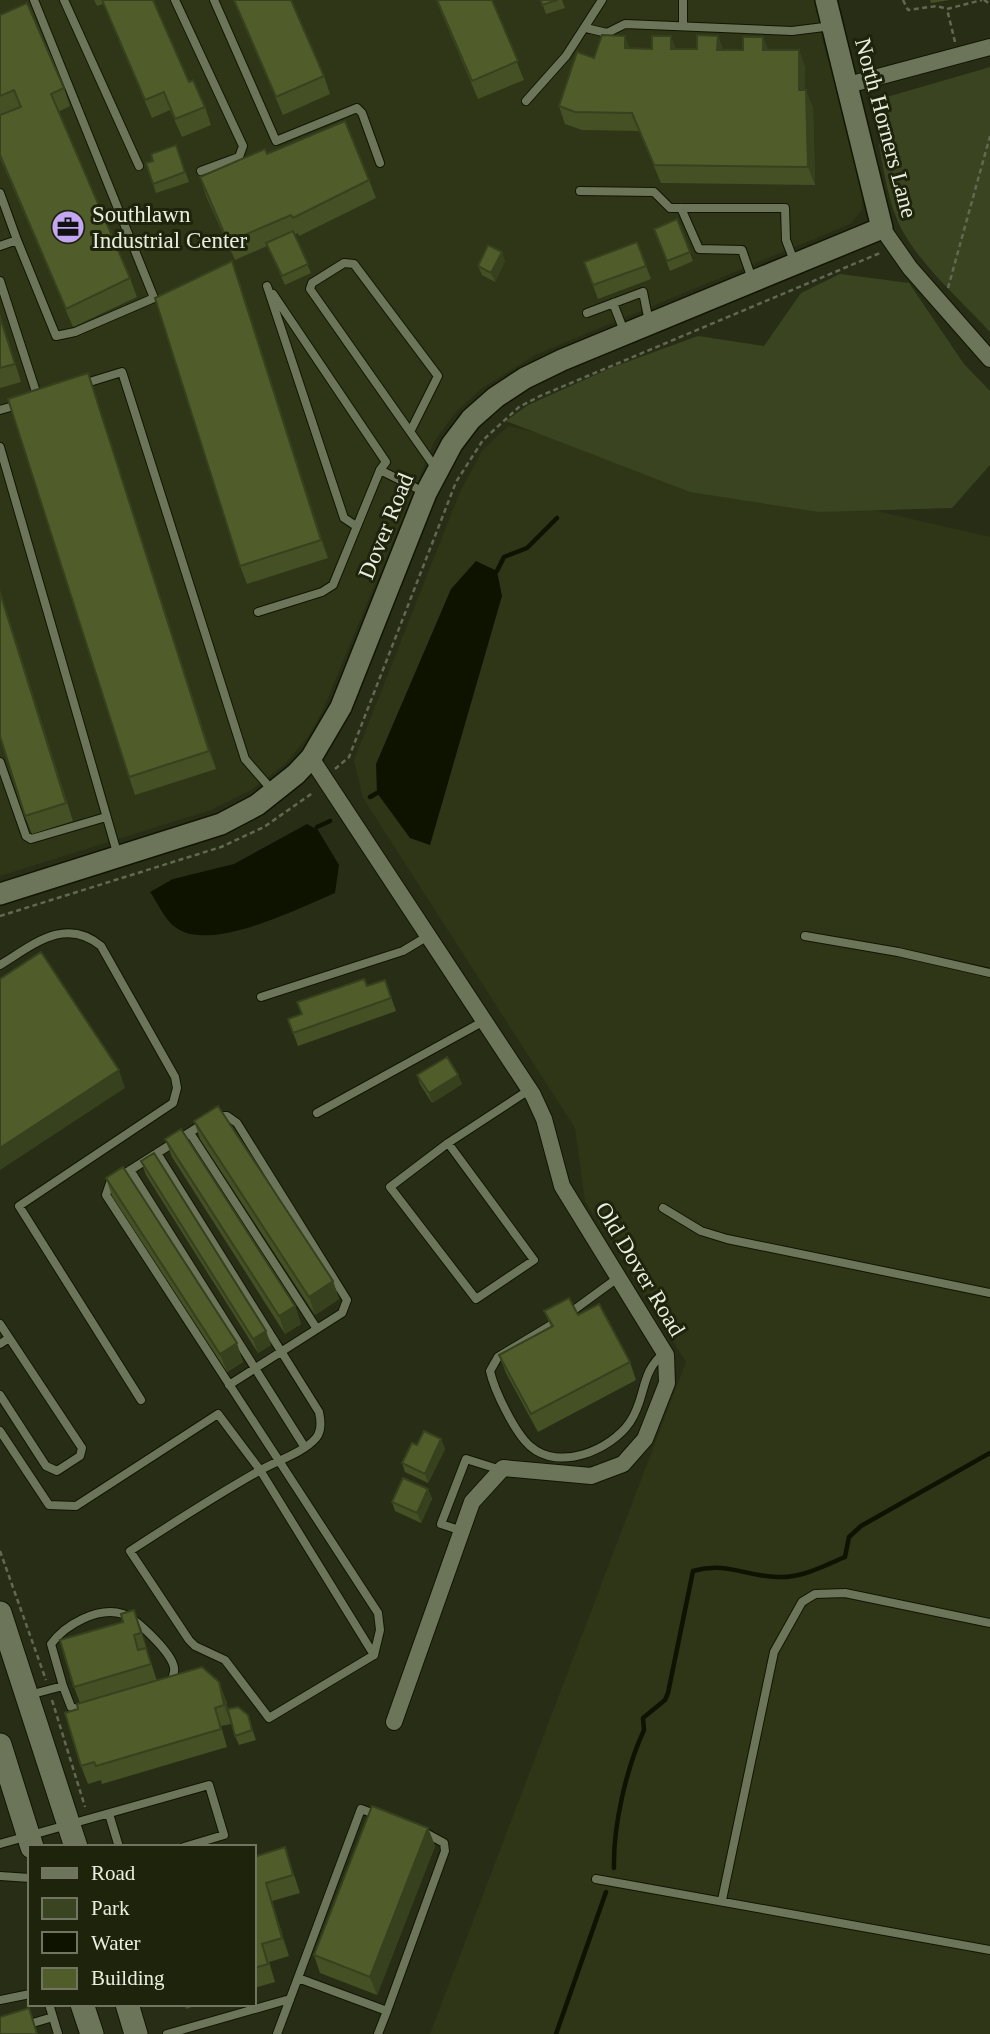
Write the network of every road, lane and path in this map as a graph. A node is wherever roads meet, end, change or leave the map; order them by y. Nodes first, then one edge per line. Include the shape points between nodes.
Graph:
1 (64, 0) edge
2 (175, 0) edge
3 (214, 0) edge
4 (602, 0) edge
5 (683, 0) edge
6 (826, 0) edge
7 (903, 0) edge
8 (983, 0) edge
9 (35, 2) edge
10 (990, 4) edge
11 (24, 9) edge
12 (947, 9) junction
13 (683, 26) junction
14 (832, 26) junction
15 (586, 28) junction
16 (956, 42) dead end
17 (990, 47) edge
18 (848, 85) junction
19 (526, 102) dead end
20 (990, 136) edge
21 (380, 163) dead end
22 (139, 166) dead end
23 (201, 171) dead end
24 (580, 191) dead end
25 (0, 193) edge
26 (681, 208) junction
27 (882, 228) junction
28 (17, 240) junction
29 (0, 246) edge
30 (879, 253) dead end
31 (795, 264) junction
32 (0, 281) edge
33 (753, 282) junction
34 (946, 292) dead end
35 (613, 303) junction
36 (587, 313) dead end
37 (650, 324) junction
38 (625, 334) junction
39 (990, 359) edge
40 (74, 387) edge
41 (50, 394) edge
42 (38, 398) junction
43 (0, 410) edge
44 (411, 430) junction
45 (0, 447) edge
46 (380, 470) junction
47 (437, 470) junction
48 (426, 493) junction
49 (356, 526) junction
50 (258, 612) dead end
51 (311, 758) junction
52 (0, 762) edge
53 (324, 779) junction
54 (274, 793) junction
55 (106, 817) junction
56 (118, 856) junction
57 (0, 894) edge
58 (0, 916) edge
59 (428, 936) junction
60 (805, 936) dead end
61 (0, 965) edge
62 (990, 973) edge
63 (261, 997) dead end
64 (484, 1021) junction
65 (529, 1090) junction
66 (317, 1113) dead end
67 (190, 1133) junction
68 (448, 1143) junction
69 (157, 1153) junction
70 (130, 1170) junction
71 (663, 1208) dead end
72 (620, 1277) junction
73 (990, 1293) edge
74 (0, 1324) edge
75 (317, 1329) junction
76 (9, 1338) junction
77 (0, 1344) edge
78 (282, 1351) junction
79 (665, 1352) junction
80 (256, 1367) junction
81 (229, 1385) junction
82 (0, 1395) edge
83 (141, 1400) dead end
84 (0, 1431) edge
85 (304, 1446) junction
86 (278, 1460) junction
87 (260, 1470) junction
88 (501, 1470) junction
89 (461, 1531) junction
90 (0, 1613) edge
91 (990, 1623) edge
92 (374, 1655) junction
93 (63, 1686) junction
94 (158, 1688) edge
95 (26, 1696) junction
96 (98, 1707) edge
97 (394, 1722) dead end
98 (0, 1745) edge
99 (109, 1814) junction
100 (386, 1818) edge
101 (411, 1827) edge
102 (72, 1836) edge
103 (31, 1841) edge
104 (0, 1844) edge
105 (118, 1845) edge
106 (191, 1845) edge
107 (0, 1876) edge
108 (28, 1878) edge
109 (596, 1879) dead end
110 (722, 1900) junction
111 (990, 1950) edge
112 (298, 1978) junction
113 (28, 1994) edge
114 (290, 1999) junction
115 (0, 2000) edge
116 (50, 2006) edge
117 (83, 2006) edge
118 (128, 2006) edge
119 (387, 2011) junction
120 (53, 2017) junction
121 (13, 2029) edge
122 (277, 2032) edge
123 (58, 2034) edge
124 (92, 2034) edge
125 (136, 2034) edge
126 (167, 2034) edge
127 (288, 2034) edge
128 (378, 2034) edge

1 - 22 lane
2 - 23 lane via 243,146 239,157
3 - 21 lane via 276,141 357,108
4 - 15 lane
5 - 13 lane
6 - 14 street, North Horners Lane
7 - 12 path via 908,10
8 - 10 path
8 - 12 path
9 - 11 lane
9 - 28 lane via 153,298 56,336
12 - 16 path
13 - 14 lane via 792,31
13 - 15 lane via 625,24 607,33
14 - 18 street, North Horners Lane
15 - 19 lane
17 - 18 street
18 - 27 street, North Horners Lane
20 - 34 path
24 - 26 lane via 654,192 670,208
25 - 28 lane
26 - 31 lane via 785,208 786,240
26 - 33 lane via 699,249 742,250
27 - 31 street, Dover Road
27 - 39 street, North Horners Lane via 905,262
28 - 29 lane
30 - 53 path via 540,396 499,424 456,482 349,757
31 - 33 street, Dover Road
32 - 42 lane
33 - 37 street, Dover Road
35 - 36 lane
35 - 37 lane via 643,292
35 - 38 lane
37 - 38 street, Dover Road
38 - 47 street, Dover Road via 541,369 496,397 466,425
40 - 54 lane via 122,372 245,759
41 - 42 lane
42 - 43 lane
44 - 44 lane via 310,289 312,283 344,263 354,264 438,376
44 - 47 lane
45 - 55 lane
46 - 48 lane
46 - 49 lane
46 - 49 lane via 386,462 267,286 344,518
47 - 48 street, Dover Road
48 - 51 street, Dover Road via 341,707
49 - 50 lane via 332,585
51 - 53 street, Old Dover Road
51 - 54 street, Dover Road
52 - 55 lane via 26,836 32,839
53 - 58 path via 312,794 281,816 221,847
53 - 59 street, Old Dover Road
54 - 56 street, Dover Road via 221,824
55 - 56 lane
56 - 57 street, Dover Road
59 - 63 lane via 403,951
59 - 64 street, Old Dover Road
60 - 62 lane
61 - 83 lane via 49,935 87,935 102,946 175,1077 173,1103 19,1206
64 - 65 street, Old Dover Road
64 - 66 lane
65 - 68 lane
65 - 72 street, Old Dover Road via 544,1119 562,1186
67 - 69 lane
67 - 75 lane
67 - 75 lane via 217,1115 237,1124 348,1300 342,1313
68 - 68 lane via 390,1187 476,1299 534,1260
69 - 70 lane
69 - 78 lane
70 - 80 lane
70 - 81 lane via 110,1183 108,1201
71 - 73 lane via 701,1231 727,1239
72 - 79 street, Old Dover Road
72 - 79 lane via 499,1357 490,1371 493,1385 519,1430 531,1447 565,1458 610,1443 629,1423 640,1402 652,1362
74 - 76 lane
75 - 78 lane
76 - 77 lane
76 - 82 lane via 82,1448 80,1456 57,1471 46,1466
78 - 80 lane
78 - 85 lane via 319,1412 317,1437
79 - 88 street, Old Dover Road via 667,1383 645,1439 623,1464 591,1476
80 - 81 lane
80 - 85 lane
81 - 86 lane
84 - 87 lane via 49,1506 76,1506 218,1414
85 - 86 lane
86 - 87 lane
86 - 92 lane via 378,1613 380,1630
87 - 92 lane
87 - 92 lane via 131,1551 189,1640 225,1660 268,1718
88 - 89 street via 472,1502
88 - 89 lane via 466,1459 440,1524
89 - 97 street
90 - 95 main road
91 - 110 lane via 845,1593 815,1594 802,1602 774,1652
93 - 94 lane via 51,1644 61,1631 110,1612 133,1619 173,1664 170,1684
93 - 95 lane
93 - 96 lane via 71,1707
95 - 102 main road
98 - 103 main road
99 - 102 lane
99 - 105 lane
99 - 106 lane via 209,1785 225,1835
100 - 112 lane via 361,1809
101 - 119 lane via 437,1836 445,1851
102 - 103 lane
103 - 104 lane
107 - 108 lane
109 - 110 lane
110 - 111 lane
112 - 114 lane
112 - 119 lane
113 - 115 lane
114 - 122 lane
114 - 126 lane
116 - 120 lane
117 - 124 main road
118 - 125 main road
119 - 128 lane
120 - 121 lane
120 - 123 lane
122 - 127 lane

